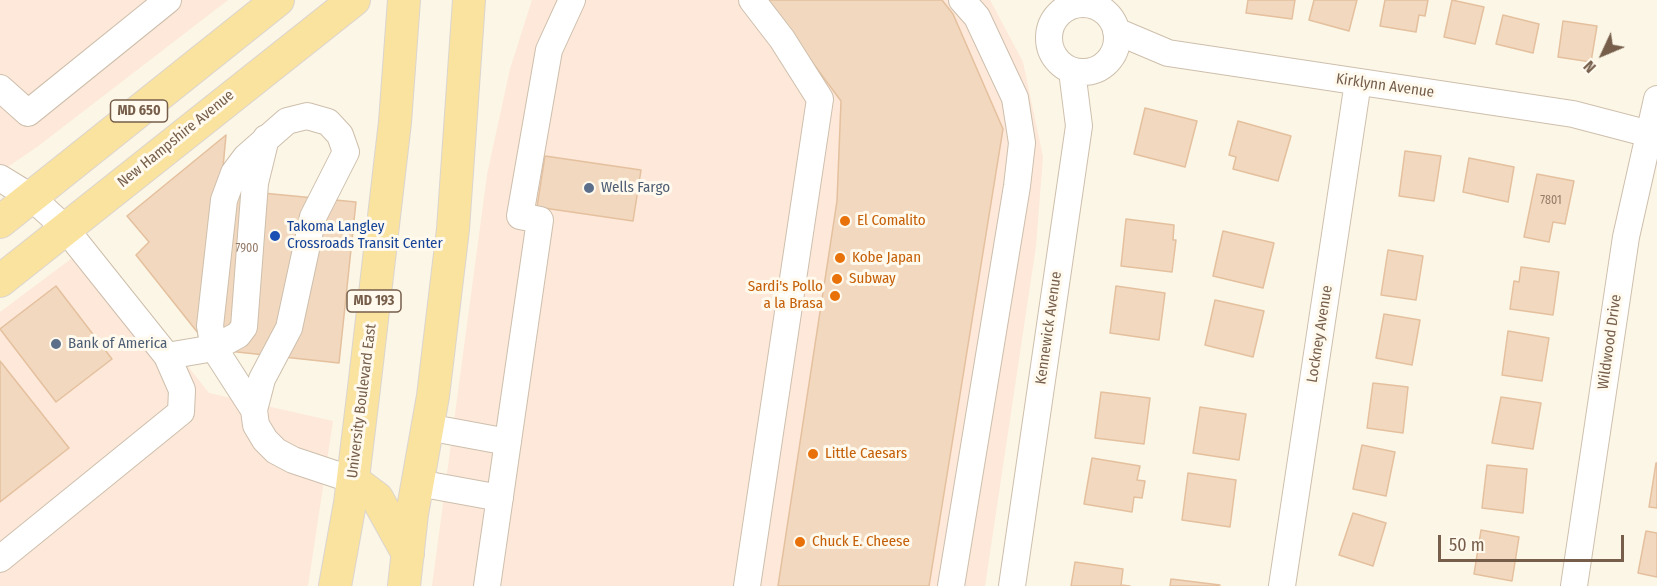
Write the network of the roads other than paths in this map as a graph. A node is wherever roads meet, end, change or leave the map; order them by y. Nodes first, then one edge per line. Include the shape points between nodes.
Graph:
1 (168, 0) edge
2 (278, 0) edge
3 (354, 0) edge
4 (404, 0) edge
5 (469, 0) edge
6 (572, 0) edge
7 (752, 0) edge
8 (962, 0) edge
9 (1059, 5) edge
10 (1116, 31) junction
11 (1072, 71) junction
12 (1358, 82) junction
13 (0, 88) edge
14 (1657, 99) edge
15 (1653, 135) edge
16 (0, 178) edge
17 (31, 197) junction
18 (0, 222) edge
19 (64, 227) junction
20 (0, 281) edge
21 (214, 348) junction
22 (167, 356) junction
23 (254, 410) junction
24 (427, 427) junction
25 (508, 442) junction
26 (353, 480) junction
27 (418, 483) junction
28 (500, 498) junction
29 (409, 555) junction
30 (0, 559) edge
31 (335, 586) edge
32 (404, 586) edge
33 (487, 586) edge
34 (747, 586) edge
35 (951, 586) edge
36 (1012, 586) edge
37 (1282, 586) edge
38 (1574, 586) edge

1 - 13 street via 28,113
2 - 17 main road, MD 650
3 - 19 main road, New Hampshire Avenue / MD 650
4 - 26 main road, University Boulevard East / MD 193 via 395,122
5 - 24 main road via 453,229
6 - 25 street via 549,50 519,216 540,220
7 - 34 street via 820,99
8 - 35 street via 976,17 1015,98 1022,143
9 - 10 street via 1093,5 1108,15
9 - 11 street via 1048,41 1058,62
10 - 11 street via 1117,43 1106,64 1083,73
10 - 12 street, Kirklynn Avenue via 1168,54
11 - 36 street, Kennewick Avenue via 1079,126
12 - 15 street, Kirklynn Avenue via 1573,114
12 - 37 street, Lockney Avenue
14 - 15 street, Wildwood Drive
15 - 38 street, Wildwood Drive via 1626,237
16 - 17 street
17 - 18 main road, MD 650
17 - 19 street
19 - 20 main road, New Hampshire Avenue / MD 650
19 - 22 street
21 - 22 street
21 - 23 street
21 - 23 street via 238,335 244,327 255,183 266,138 286,121 307,116 328,122 340,135 346,152 313,217 289,328 262,379
22 - 30 street via 182,390 181,412
23 - 26 street via 256,425 276,451
24 - 25 street
24 - 27 main road
25 - 28 street
26 - 29 main road via 377,498
26 - 31 main road, University Boulevard East / MD 193
27 - 28 street
27 - 29 main road
28 - 33 street
29 - 32 main road

